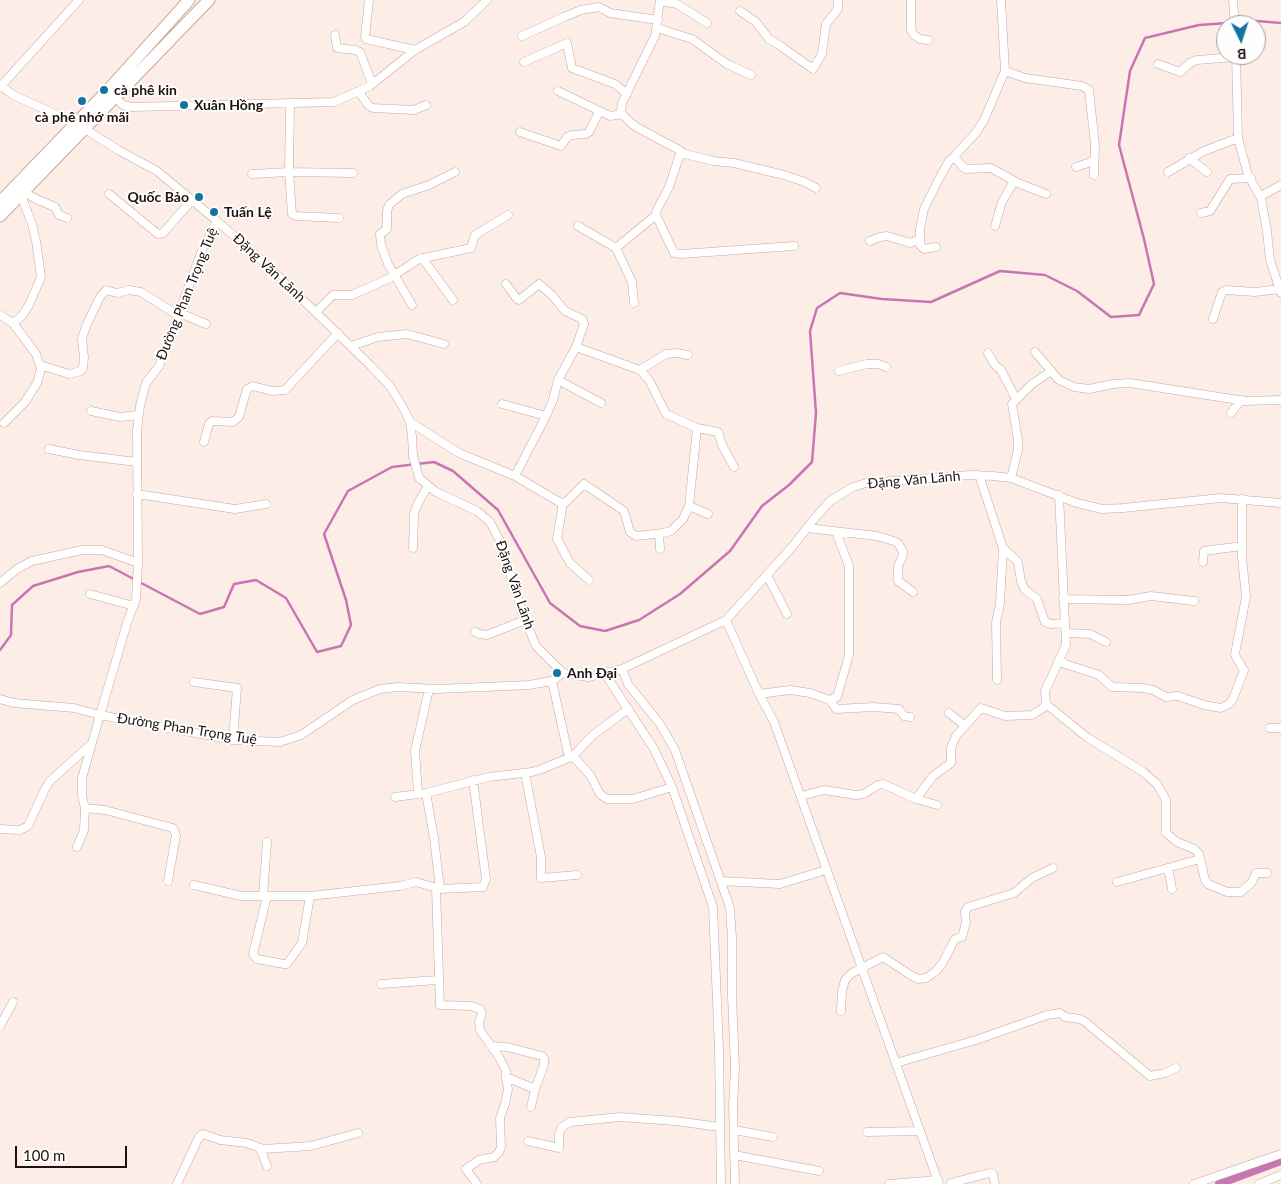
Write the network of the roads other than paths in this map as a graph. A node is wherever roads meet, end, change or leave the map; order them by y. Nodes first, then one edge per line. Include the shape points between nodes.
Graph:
1 (79, 0) edge
2 (189, 0) edge
3 (209, 0) edge
4 (369, 0) edge
5 (487, 0) edge
6 (660, 0) edge
7 (838, 0) edge
8 (911, 0) edge
9 (1001, 0) edge
10 (740, 12) dead end
11 (707, 23) dead end
12 (657, 24) junction
13 (336, 35) dead end
14 (522, 36) dead end
15 (366, 39) junction
16 (928, 40) dead end
17 (415, 50) junction
18 (360, 52) junction
19 (1216, 58) edge
20 (524, 62) dead end
21 (1158, 64) dead end
22 (1236, 65) edge
23 (1005, 71) junction
24 (751, 76) dead end
25 (372, 84) junction
26 (0, 86) edge
27 (359, 92) junction
28 (558, 92) dead end
29 (112, 94) junction
30 (626, 94) junction
31 (290, 104) junction
32 (426, 105) dead end
33 (599, 112) junction
34 (622, 114) junction
35 (80, 127) junction
36 (520, 132) dead end
37 (1238, 138) junction
38 (680, 153) junction
39 (956, 156) junction
40 (1189, 158) junction
41 (1094, 162) junction
42 (1076, 167) dead end
43 (289, 172) junction
44 (455, 172) dead end
45 (1168, 172) dead end
46 (1207, 172) dead end
47 (353, 173) dead end
48 (252, 174) dead end
49 (1094, 175) dead end
50 (1251, 178) junction
51 (1014, 181) junction
52 (1281, 185) edge
53 (816, 188) dead end
54 (22, 193) junction
55 (108, 194) dead end
56 (1046, 194) dead end
57 (1261, 196) junction
58 (192, 200) junction
59 (0, 202) edge
60 (1201, 213) dead end
61 (508, 215) dead end
62 (656, 215) junction
63 (0, 216) edge
64 (67, 218) dead end
65 (340, 218) dead end
66 (217, 221) junction
67 (578, 226) dead end
68 (995, 226) dead end
69 (920, 239) junction
70 (870, 241) dead end
71 (794, 246) dead end
72 (936, 247) dead end
73 (616, 248) junction
74 (422, 258) junction
75 (395, 275) junction
76 (506, 284) dead end
77 (1280, 291) edge
78 (453, 300) dead end
79 (634, 303) dead end
80 (412, 305) dead end
81 (316, 312) junction
82 (179, 314) junction
83 (0, 315) edge
84 (1213, 319) dead end
85 (13, 323) junction
86 (206, 324) dead end
87 (338, 333) junction
88 (444, 344) dead end
89 (351, 346) junction
90 (576, 347) junction
91 (1035, 352) dead end
92 (988, 353) dead end
93 (688, 355) dead end
94 (40, 365) junction
95 (886, 367) dead end
96 (640, 370) junction
97 (839, 371) dead end
98 (1050, 372) junction
99 (558, 380) junction
100 (1016, 399) junction
101 (1241, 400) junction
102 (1281, 400) edge
103 (600, 403) dead end
104 (502, 404) dead end
105 (91, 411) dead end
106 (1231, 413) dead end
107 (138, 415) junction
108 (546, 416) junction
109 (410, 422) junction
110 (4, 423) dead end
111 (696, 428) junction
112 (204, 442) dead end
113 (49, 449) dead end
114 (137, 462) junction
115 (734, 467) dead end
116 (979, 475) junction
117 (515, 476) junction
118 (1011, 478) junction
119 (428, 486) junction
120 (137, 494) junction
121 (1059, 496) junction
122 (1242, 499) junction
123 (563, 503) junction
124 (1281, 503) edge
125 (266, 504) dead end
126 (689, 506) junction
127 (708, 514) dead end
128 (807, 528) junction
129 (836, 532) junction
130 (659, 534) junction
131 (1242, 546) junction
132 (412, 548) dead end
133 (1003, 548) junction
134 (660, 549) dead end
135 (1203, 562) dead end
136 (138, 563) junction
137 (767, 574) junction
138 (589, 580) dead end
139 (0, 583) edge
140 (913, 592) dead end
141 (90, 594) dead end
142 (1063, 599) junction
143 (1194, 601) dead end
144 (135, 603) junction
145 (786, 614) dead end
146 (526, 620) junction
147 (726, 620) junction
148 (1065, 623) junction
149 (475, 632) dead end
150 (1066, 633) junction
151 (1106, 642) dead end
152 (1058, 662) junction
153 (622, 669) junction
154 (563, 673) junction
155 (605, 674) junction
156 (552, 680) junction
157 (997, 680) dead end
158 (194, 682) dead end
159 (429, 689) junction
160 (759, 694) junction
161 (0, 699) edge
162 (830, 700) junction
163 (1046, 704) junction
164 (628, 709) junction
165 (950, 713) dead end
166 (100, 715) junction
167 (910, 717) dead end
168 (964, 725) junction
169 (1270, 728) dead end
170 (1281, 728) edge
171 (233, 740) junction
172 (90, 745) junction
173 (571, 757) junction
174 (524, 773) junction
175 (473, 780) junction
176 (672, 787) junction
177 (422, 793) junction
178 (800, 796) junction
179 (395, 798) dead end
180 (916, 799) junction
181 (937, 805) dead end
182 (85, 808) junction
183 (0, 830) edge
184 (267, 842) dead end
185 (77, 847) dead end
186 (1200, 859) junction
187 (1053, 868) dead end
188 (1168, 868) junction
189 (826, 870) junction
190 (1267, 873) dead end
191 (577, 875) dead end
192 (168, 881) dead end
193 (721, 881) junction
194 (1117, 882) dead end
195 (194, 886) dead end
196 (438, 889) junction
197 (1172, 890) dead end
198 (265, 896) junction
199 (310, 896) junction
200 (728, 903) junction
201 (714, 907) junction
202 (862, 967) junction
203 (438, 980) junction
204 (381, 984) dead end
205 (13, 1002) dead end
206 (841, 1010) dead end
207 (0, 1026) edge
208 (491, 1046) junction
209 (896, 1063) junction
210 (1176, 1068) dead end
211 (506, 1077) junction
212 (535, 1088) junction
213 (531, 1107) dead end
214 (720, 1127) junction
215 (734, 1130) junction
216 (920, 1131) junction
217 (867, 1132) dead end
218 (358, 1133) dead end
219 (773, 1137) dead end
220 (528, 1141) dead end
221 (260, 1148) junction
222 (1281, 1154) edge
223 (734, 1155) junction
224 (267, 1166) dead end
225 (819, 1171) dead end
226 (1281, 1175) edge
227 (938, 1182) edge
228 (951, 1183) edge
229 (177, 1184) edge
230 (477, 1184) edge
231 (721, 1184) edge
232 (735, 1184) edge
233 (889, 1184) edge
234 (995, 1184) edge
235 (1194, 1184) edge
236 (1259, 1184) edge

1 - 26 street
2 - 29 highway
3 - 29 highway
4 - 15 street
5 - 17 street via 464,22
6 - 11 street via 677,4
6 - 12 street
7 - 10 street via 839,6 826,24 822,54 813,69 769,39 756,22
8 - 16 street via 910,30 914,36
9 - 23 street
12 - 14 street via 610,13 599,7 581,10
12 - 24 street via 692,39 727,64
12 - 30 street via 652,44
13 - 18 street via 337,48
15 - 17 street
15 - 18 street
17 - 25 street
18 - 25 street
19 - 21 street via 1197,60 1180,72
20 - 30 street via 567,43 572,68 615,84
22 - 37 street
23 - 39 street via 984,120
23 - 41 street via 1089,90
25 - 27 street
26 - 35 street, Đặng Văn Lãnh
27 - 31 street via 334,102
27 - 32 street via 373,108 414,110
28 - 33 street
29 - 31 street via 132,108
29 - 35 highway
30 - 34 street
31 - 43 street
33 - 34 street via 610,116
33 - 36 street via 589,132 567,137 561,146
34 - 38 street via 638,128 679,149
35 - 54 highway
35 - 58 street, Đặng Văn Lãnh via 157,171
35 - 59 highway
37 - 40 street
37 - 50 street
38 - 53 street via 784,175
38 - 62 street
39 - 51 street via 966,169 991,168
39 - 69 street via 949,161 930,194 924,209
40 - 45 street
40 - 46 street
41 - 42 street
41 - 49 street
43 - 47 street
43 - 48 street
43 - 65 street via 292,214
44 - 75 street via 402,194 389,205 386,229 380,238
50 - 57 street
50 - 60 street via 1230,179 1210,211
51 - 56 street
51 - 68 street via 1002,202
52 - 57 street
54 - 63 highway
54 - 64 street via 55,208 59,215
54 - 85 street via 36,241 41,277 29,305
55 - 58 street via 158,234 163,233
57 - 77 street via 1270,260
58 - 66 street, Đặng Văn Lãnh
61 - 74 street via 475,235 471,248
62 - 71 street via 676,254
62 - 73 street
66 - 81 street, Đặng Văn Lãnh
66 - 82 street, Đường Phan Trọng Tuệ via 203,248
67 - 73 street
69 - 70 street via 910,243 887,236
69 - 72 street via 924,249
73 - 79 street via 632,282
74 - 75 street
74 - 78 street
75 - 80 street
75 - 81 street via 352,294 333,295
76 - 90 street via 519,300 539,284 566,311 582,319 584,328
77 - 84 street via 1226,290 1219,297
81 - 87 street, Đặng Văn Lãnh
82 - 86 street
82 - 94 street via 141,292 129,290 117,294 106,290 86,326 81,371 69,374
82 - 107 street, Đường Phan Trọng Tuệ via 159,366 146,383
83 - 85 street
85 - 94 street via 36,354
87 - 89 street, Đặng Văn Lãnh
87 - 112 street via 285,390 247,388 238,418 233,422 209,424
88 - 89 street via 406,334 378,337
89 - 109 street, Đặng Văn Lãnh via 390,386
90 - 96 street
90 - 99 street
91 - 98 street
92 - 100 street
93 - 96 street via 666,354
94 - 110 street via 31,394
95 - 97 street via 867,364
96 - 111 street via 649,380 666,414
98 - 100 street
98 - 101 street via 1066,385 1080,388 1130,383
99 - 103 street
99 - 108 street
100 - 118 street via 1012,407 1018,450
101 - 102 street
101 - 106 street
104 - 108 street
105 - 107 street via 120,417
107 - 114 street, Đường Phan Trọng Tuệ
108 - 117 street
109 - 117 street via 459,453
109 - 119 street, Đặng Văn Lãnh via 417,474
111 - 115 street via 718,432
111 - 126 street
113 - 114 street
114 - 120 street, Đường Phan Trọng Tuệ
116 - 118 street, Đặng Văn Lãnh
116 - 128 street, Đặng Văn Lãnh via 866,483 853,487 836,497
116 - 133 street
117 - 123 street
118 - 121 street, Đặng Văn Lãnh
119 - 132 street via 414,514
119 - 146 street, Đặng Văn Lãnh via 477,511 490,522 503,549
120 - 125 street via 235,509
120 - 136 street, Đường Phan Trọng Tuệ
121 - 122 street, Đặng Văn Lãnh via 1102,509 1211,498
121 - 142 street
122 - 124 street, Đặng Văn Lãnh
122 - 131 street
123 - 130 street via 584,484 624,511 630,532 636,536
123 - 138 street via 557,538 570,563
126 - 127 street
126 - 130 street via 683,519 671,531
128 - 129 street
128 - 137 street, Đặng Văn Lãnh
129 - 140 street via 877,536 898,543 903,552 897,579
129 - 162 street via 849,571 850,655 837,697
130 - 134 street
131 - 135 street via 1204,551
131 - 152 street via 1246,596 1235,654 1244,667 1244,673 1233,699 1225,707 1204,705 1178,696 1166,697 1144,688 1112,687 1099,675
133 - 148 street via 1018,562 1025,590 1037,599 1045,622
133 - 157 street via 996,622
136 - 139 street via 102,550 82,550 32,561
136 - 144 street, Đường Phan Trọng Tuệ
137 - 145 street
137 - 147 street, Đặng Văn Lãnh
141 - 144 street
142 - 143 street via 1121,600 1151,596
142 - 148 street
144 - 166 street, Đường Phan Trọng Tuệ
146 - 149 street via 487,635
146 - 154 street, Đặng Văn Lãnh via 536,646
147 - 153 street, Đặng Văn Lãnh
147 - 160 street
148 - 150 street
150 - 151 street via 1090,634
150 - 152 street via 1066,645
152 - 163 street via 1045,691
153 - 155 street, Đặng Văn Lãnh
153 - 193 street via 628,684 660,724 675,750
154 - 155 street, Đặng Văn Lãnh via 588,677
154 - 156 street, Đường Phan Trọng Tuệ
155 - 164 street
156 - 159 street, Đường Phan Trọng Tuệ via 529,685
156 - 173 street
158 - 171 street via 237,688
159 - 171 street, Đường Phan Trọng Tuệ via 397,687 367,693 301,734 285,740
159 - 177 street via 416,751
160 - 162 street via 790,690
160 - 178 street via 774,722
161 - 166 street via 74,708
162 - 167 street via 836,709 899,709 904,716
163 - 168 street via 1032,715 1005,716 981,708
163 - 186 street via 1088,738 1157,784 1166,800 1166,833 1194,849
164 - 173 street via 593,735
164 - 176 street via 654,749
165 - 168 street
166 - 171 street, Đường Phan Trọng Tuệ
166 - 172 street
168 - 180 street via 953,744 951,763 933,776
169 - 170 street
172 - 182 street via 82,778
172 - 183 street via 50,781 28,826 20,830
173 - 174 street
173 - 176 street via 590,775 606,799 633,799
174 - 175 street
174 - 191 street via 540,857 540,878
175 - 177 street
175 - 196 street via 485,884 478,888
176 - 201 street
177 - 179 street
177 - 196 street via 437,854
178 - 180 street via 824,790 864,794 883,784
178 - 189 street
180 - 181 street
182 - 185 street via 84,830
182 - 192 street via 173,828 176,835
184 - 198 street
186 - 188 street
186 - 190 street via 1208,884 1232,894 1246,888 1256,874
187 - 202 street via 1032,878 1014,893 968,907 962,937 955,940 942,964 926,978 912,976 883,957
188 - 194 street
188 - 197 street
189 - 193 street via 780,884
189 - 202 street
193 - 200 street
195 - 198 street via 241,896
196 - 199 street via 416,882
196 - 203 street
198 - 199 street
198 - 199 street via 253,954 257,959 284,964 302,944
200 - 201 street
200 - 215 street via 732,938
201 - 214 street
202 - 206 street via 845,980
202 - 209 street
203 - 204 street
203 - 208 street via 440,1005 480,1009 479,1027
205 - 207 street
208 - 211 street via 504,1066
208 - 212 street via 542,1056 544,1065
209 - 210 street via 1060,1013 1065,1018 1084,1020 1146,1074 1155,1076
209 - 216 street
211 - 212 street
211 - 230 street via 508,1089 500,1118 499,1152 494,1158 479,1160 466,1168
212 - 213 street
214 - 220 street via 620,1118 570,1122 562,1127 559,1134 559,1148
214 - 231 street
215 - 219 street
215 - 223 street
216 - 217 street
216 - 227 street
218 - 221 street via 311,1146
221 - 224 street
221 - 229 street via 200,1135
222 - 235 street
223 - 225 street
223 - 232 street
226 - 236 street
227 - 233 street
228 - 234 street via 990,1173

